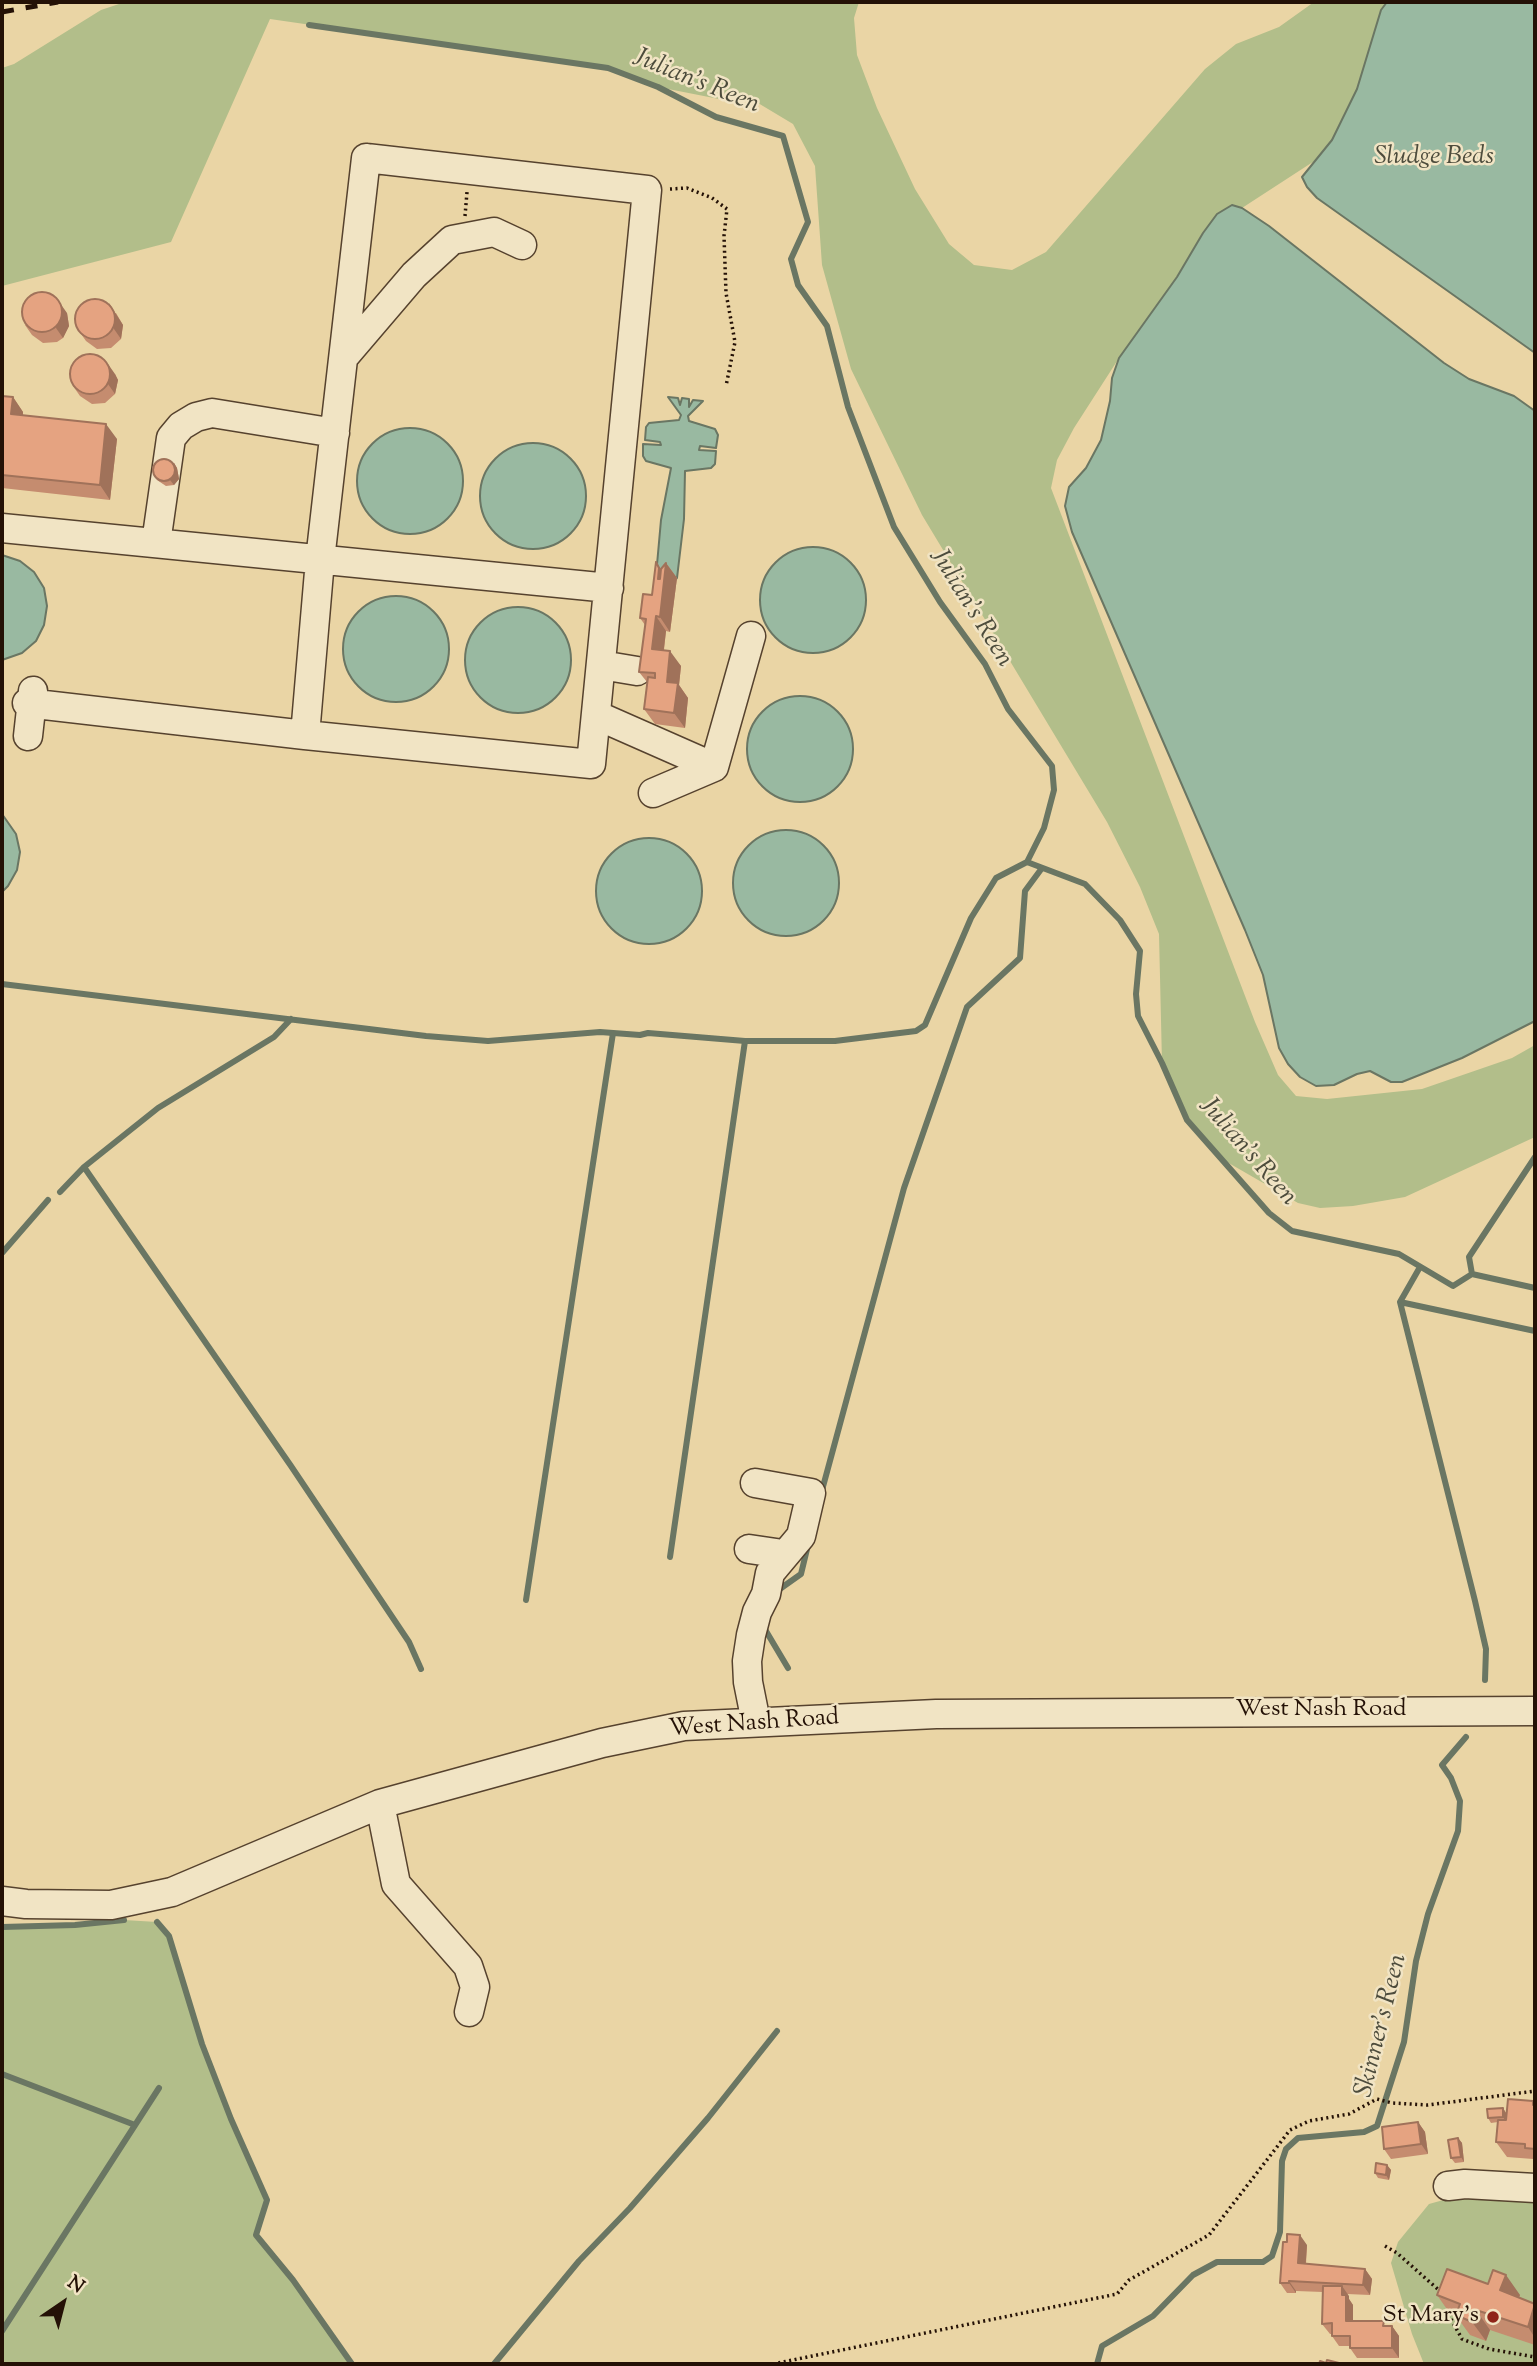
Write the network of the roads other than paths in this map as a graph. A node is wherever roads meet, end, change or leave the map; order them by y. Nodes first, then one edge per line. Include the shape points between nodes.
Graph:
1 (522, 244) dead end
2 (344, 357) junction
3 (335, 433) junction
4 (2, 528) edge
5 (156, 543) junction
6 (320, 560) junction
7 (609, 588) junction
8 (751, 636) dead end
9 (601, 666) junction
10 (637, 671) edge
11 (596, 715) junction
12 (305, 735) junction
13 (28, 736) dead end
14 (714, 767) junction
15 (653, 793) dead end
16 (755, 1483) dead end
17 (749, 1549) dead end
18 (783, 1554) junction
19 (1535, 1711) edge
20 (756, 1722) junction
21 (380, 1804) junction
22 (2, 1901) edge
23 (469, 2012) dead end
24 (1448, 2186) dead end
25 (1535, 2189) edge

1 - 2 street via 494,232 452,240 414,275
2 - 3 street
2 - 7 street via 366,158 647,190
3 - 5 street via 212,414 196,416 171,438
3 - 6 street
4 - 5 street
5 - 6 street
6 - 7 street
6 - 12 street
7 - 9 street
8 - 14 street
9 - 10 street
9 - 11 street
11 - 12 street via 591,764
11 - 14 street
12 - 13 street via 31,699
14 - 15 street
16 - 18 street via 811,1493 801,1536
17 - 18 street
18 - 20 street via 770,1573 751,1635 748,1682
19 - 20 street, West Nash Road via 936,1714
20 - 21 street, West Nash Road via 684,1726 616,1740
21 - 22 street, West Nash Road via 172,1892 111,1905
21 - 23 street via 396,1884 468,1966 475,1987
24 - 25 street

